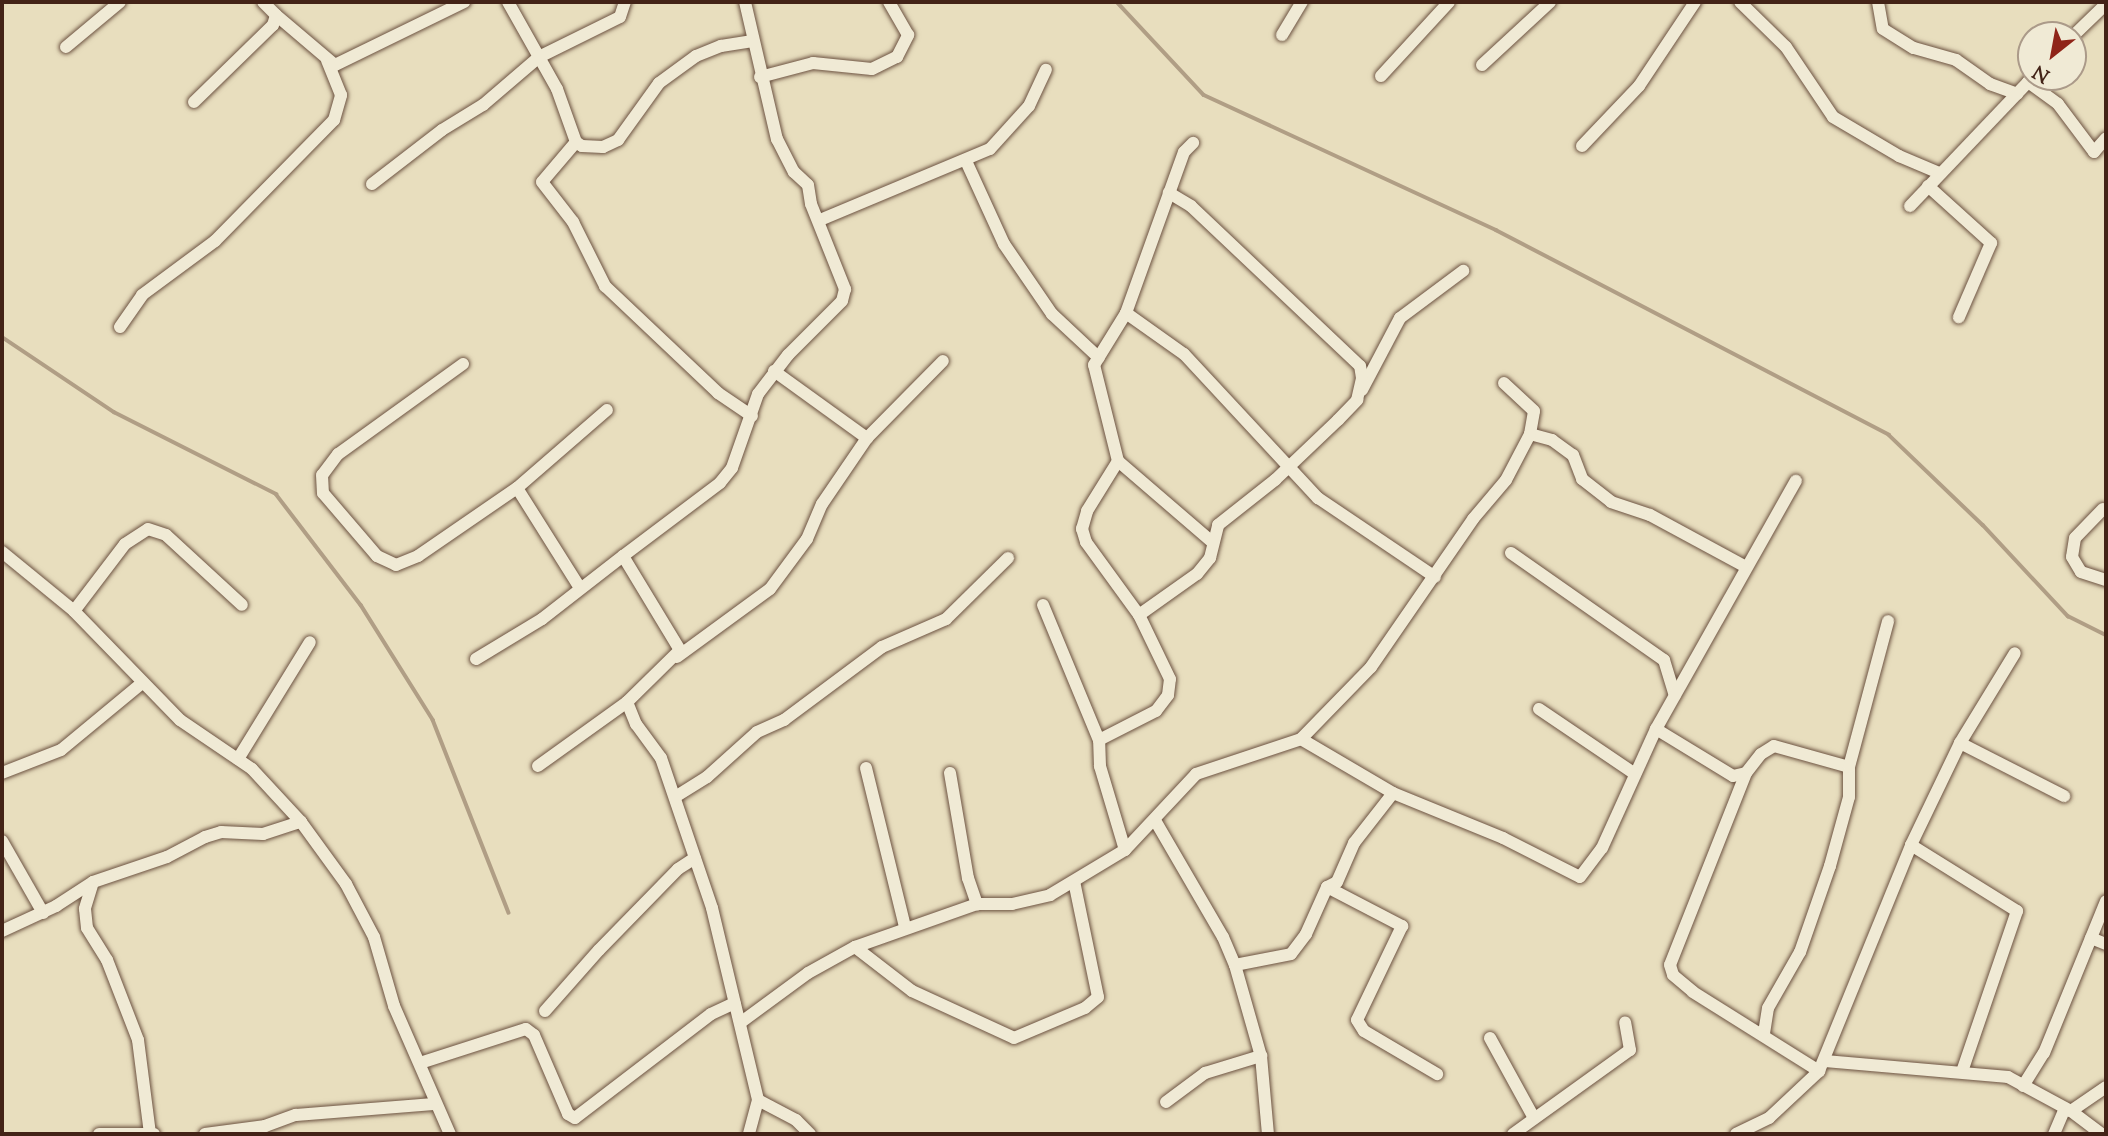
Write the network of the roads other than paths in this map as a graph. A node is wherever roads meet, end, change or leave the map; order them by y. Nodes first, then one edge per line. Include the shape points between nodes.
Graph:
1 (120, 2) edge
2 (264, 2) edge
3 (464, 2) edge
4 (508, 2) edge
5 (625, 2) edge
6 (746, 2) edge
7 (889, 2) edge
8 (1302, 2) edge
9 (1449, 2) edge
10 (1550, 2) edge
11 (1695, 2) edge
12 (1740, 2) edge
13 (1878, 2) edge
14 (2106, 4) edge
15 (276, 15) junction
16 (2087, 22) edge
17 (1282, 35) dead end
18 (753, 41) junction
19 (66, 47) dead end
20 (539, 57) junction
21 (327, 61) junction
22 (1482, 65) dead end
23 (1046, 70) dead end
24 (1381, 76) dead end
25 (760, 77) junction
26 (2020, 91) edge
27 (2043, 91) edge
28 (2017, 94) junction
29 (194, 102) dead end
30 (2106, 138) edge
31 (576, 142) junction
32 (1193, 143) dead end
33 (1583, 146) dead end
34 (2094, 152) junction
35 (2106, 160) edge
36 (966, 161) junction
37 (1939, 173) junction
38 (372, 184) dead end
39 (1928, 186) junction
40 (1169, 193) junction
41 (1910, 206) dead end
42 (820, 220) junction
43 (1463, 271) dead end
44 (1126, 313) junction
45 (1959, 317) dead end
46 (120, 327) dead end
47 (1099, 358) junction
48 (943, 361) dead end
49 (463, 365) dead end
50 (774, 371) junction
51 (1504, 383) dead end
52 (1357, 400) junction
53 (607, 410) dead end
54 (752, 416) junction
55 (1530, 434) junction
56 (867, 438) junction
57 (1118, 461) junction
58 (1288, 468) junction
59 (1796, 481) dead end
60 (517, 488) junction
61 (2103, 509) dead end
62 (1211, 541) junction
63 (2, 552) edge
64 (1511, 553) dead end
65 (624, 556) junction
66 (1008, 558) dead end
67 (1746, 567) junction
68 (1435, 577) junction
69 (2106, 580) edge
70 (580, 588) junction
71 (242, 605) dead end
72 (1042, 605) dead end
73 (74, 611) junction
74 (1139, 615) junction
75 (1888, 621) dead end
76 (310, 642) dead end
77 (2015, 653) dead end
78 (677, 657) junction
79 (476, 659) dead end
80 (142, 683) junction
81 (1675, 695) junction
82 (627, 702) junction
83 (1539, 709) dead end
84 (1656, 729) junction
85 (1301, 739) junction
86 (1099, 740) junction
87 (1959, 743) junction
88 (238, 759) junction
89 (538, 766) dead end
90 (1849, 767) junction
91 (866, 768) dead end
92 (2, 773) edge
93 (950, 773) dead end
94 (1745, 773) junction
95 (1635, 774) junction
96 (1393, 793) junction
97 (2064, 796) dead end
98 (675, 797) junction
99 (301, 822) junction
100 (1156, 822) junction
101 (2, 841) edge
102 (1911, 845) junction
103 (1125, 850) junction
104 (695, 858) junction
105 (1074, 881) junction
106 (93, 883) junction
107 (1326, 887) junction
108 (2106, 901) edge
109 (977, 904) junction
110 (43, 913) junction
111 (905, 927) junction
112 (2, 931) edge
113 (2091, 938) junction
114 (2106, 944) edge
115 (855, 947) junction
116 (1235, 965) junction
117 (736, 1003) junction
118 (545, 1011) dead end
119 (1625, 1022) dead end
120 (740, 1023) junction
121 (1764, 1032) junction
122 (1490, 1038) dead end
123 (1261, 1056) junction
124 (420, 1063) junction
125 (1822, 1066) junction
126 (1962, 1072) junction
127 (1437, 1074) dead end
128 (2023, 1086) junction
129 (2106, 1087) edge
130 (758, 1100) junction
131 (1166, 1102) dead end
132 (434, 1104) junction
133 (2068, 1109) junction
134 (1534, 1118) junction
135 (99, 1134) edge
136 (152, 1134) edge
137 (205, 1134) edge
138 (450, 1134) edge
139 (749, 1134) edge
140 (810, 1134) edge
141 (1268, 1134) edge
142 (1513, 1134) edge
143 (1736, 1134) edge
144 (2054, 1134) edge
145 (2101, 1134) edge

1 - 19 street
2 - 15 street
3 - 21 street via 342,63
4 - 20 street
5 - 20 street via 620,17
6 - 18 street
7 - 25 street via 908,35 897,57 872,69 813,63
8 - 17 street
9 - 24 street
10 - 22 street
11 - 33 street via 1639,86
12 - 37 street via 1786,47 1833,117 1899,156
13 - 28 street via 1883,29 1914,48 1956,60 1990,84
14 - 16 street
15 - 21 street
15 - 29 street via 273,25
18 - 25 street
18 - 31 street via 721,46 696,57 659,83 618,140 603,147
20 - 31 street via 558,89
20 - 38 street via 483,105
21 - 46 street via 341,95 334,120 215,241 142,295
23 - 36 street via 1018,121 990,149
25 - 42 street via 777,139 794,172 808,185
26 - 28 street
27 - 34 street via 2059,104
28 - 37 street
30 - 34 street
31 - 54 street via 541,182 573,222 605,286 718,393
32 - 40 street via 1184,152
34 - 35 street
36 - 42 street via 923,174
36 - 47 street via 1004,244 1052,314
37 - 39 street
39 - 41 street
39 - 45 street via 1991,243
40 - 44 street
40 - 52 street via 1191,206 1360,366
42 - 50 street via 845,289 842,301
43 - 52 street via 1400,318
44 - 47 street
44 - 58 street via 1184,354
47 - 57 street via 1094,365 1095,381
48 - 56 street
49 - 60 street via 338,454 322,475 323,493 377,556 396,565 418,556
50 - 54 street via 758,394
50 - 56 street
51 - 55 street via 1534,411
52 - 58 street
53 - 60 street
54 - 65 street via 732,468 720,483
55 - 67 street via 1552,440 1573,455 1582,479 1611,502 1650,515
55 - 68 street via 1506,480 1473,519
56 - 78 street via 822,504 807,539 770,589
57 - 62 street
57 - 74 street via 1087,511 1082,529 1086,542
58 - 62 street via 1218,525
58 - 68 street via 1328,506
59 - 67 street
60 - 70 street
61 - 69 street via 2074,538 2072,557 2081,572
62 - 74 street via 1210,558 1197,574
63 - 73 street
64 - 81 street via 1664,660
65 - 70 street
65 - 78 street via 677,641
66 - 98 street via 946,619 882,647 784,720 757,732 707,777
67 - 81 street
68 - 85 street via 1371,667
70 - 79 street via 542,620
71 - 73 street via 166,535 148,529 125,544
72 - 86 street
73 - 80 street
74 - 86 street via 1170,679 1168,695 1156,712
75 - 90 street
76 - 88 street
77 - 87 street
78 - 82 street
80 - 88 street via 180,720
80 - 92 street via 61,750
81 - 84 street
82 - 89 street
82 - 98 street via 636,724 662,758
83 - 95 street
84 - 94 street via 1718,771 1733,776
84 - 95 street
85 - 96 street
85 - 100 street via 1196,774
86 - 103 street via 1100,766
87 - 97 street
87 - 102 street
88 - 99 street
90 - 94 street via 1774,746
90 - 121 street via 1849,797 1830,866 1800,952 1768,1009
91 - 111 street
93 - 109 street via 968,878
94 - 121 street via 1670,965 1673,975 1693,992
95 - 96 street via 1602,848 1580,877 1512,842
96 - 107 street via 1354,843 1337,882
98 - 104 street
99 - 106 street via 263,834 221,831 167,857
99 - 124 street via 346,884 374,937 394,1006
100 - 103 street
100 - 116 street
101 - 110 street
102 - 125 street via 1832,1031
102 - 126 street via 2017,911
103 - 105 street
104 - 117 street
104 - 118 street via 678,869
105 - 109 street via 1050,895 1012,904
105 - 115 street via 1098,997 1085,1008 1013,1038 912,991
106 - 110 street
106 - 136 street via 85,909 87,928 107,960 138,1040
107 - 116 street via 1306,934 1291,954
107 - 127 street via 1402,926 1357,1020 1364,1031
108 - 113 street
109 - 111 street
110 - 112 street
111 - 115 street
113 - 114 street
113 - 128 street via 2044,1053
115 - 120 street via 808,973
116 - 123 street
117 - 120 street
117 - 124 street via 711,1014 575,1118 568,1114 534,1034 526,1029
119 - 134 street via 1630,1049
120 - 130 street
121 - 125 street
122 - 134 street
123 - 131 street via 1205,1073
123 - 141 street
124 - 132 street
125 - 126 street
125 - 143 street via 1769,1118
126 - 128 street via 2008,1077
128 - 133 street
129 - 133 street
130 - 139 street
130 - 140 street via 796,1120
132 - 137 street via 296,1115 265,1126
132 - 138 street
133 - 144 street
133 - 145 street
134 - 142 street
135 - 136 street

